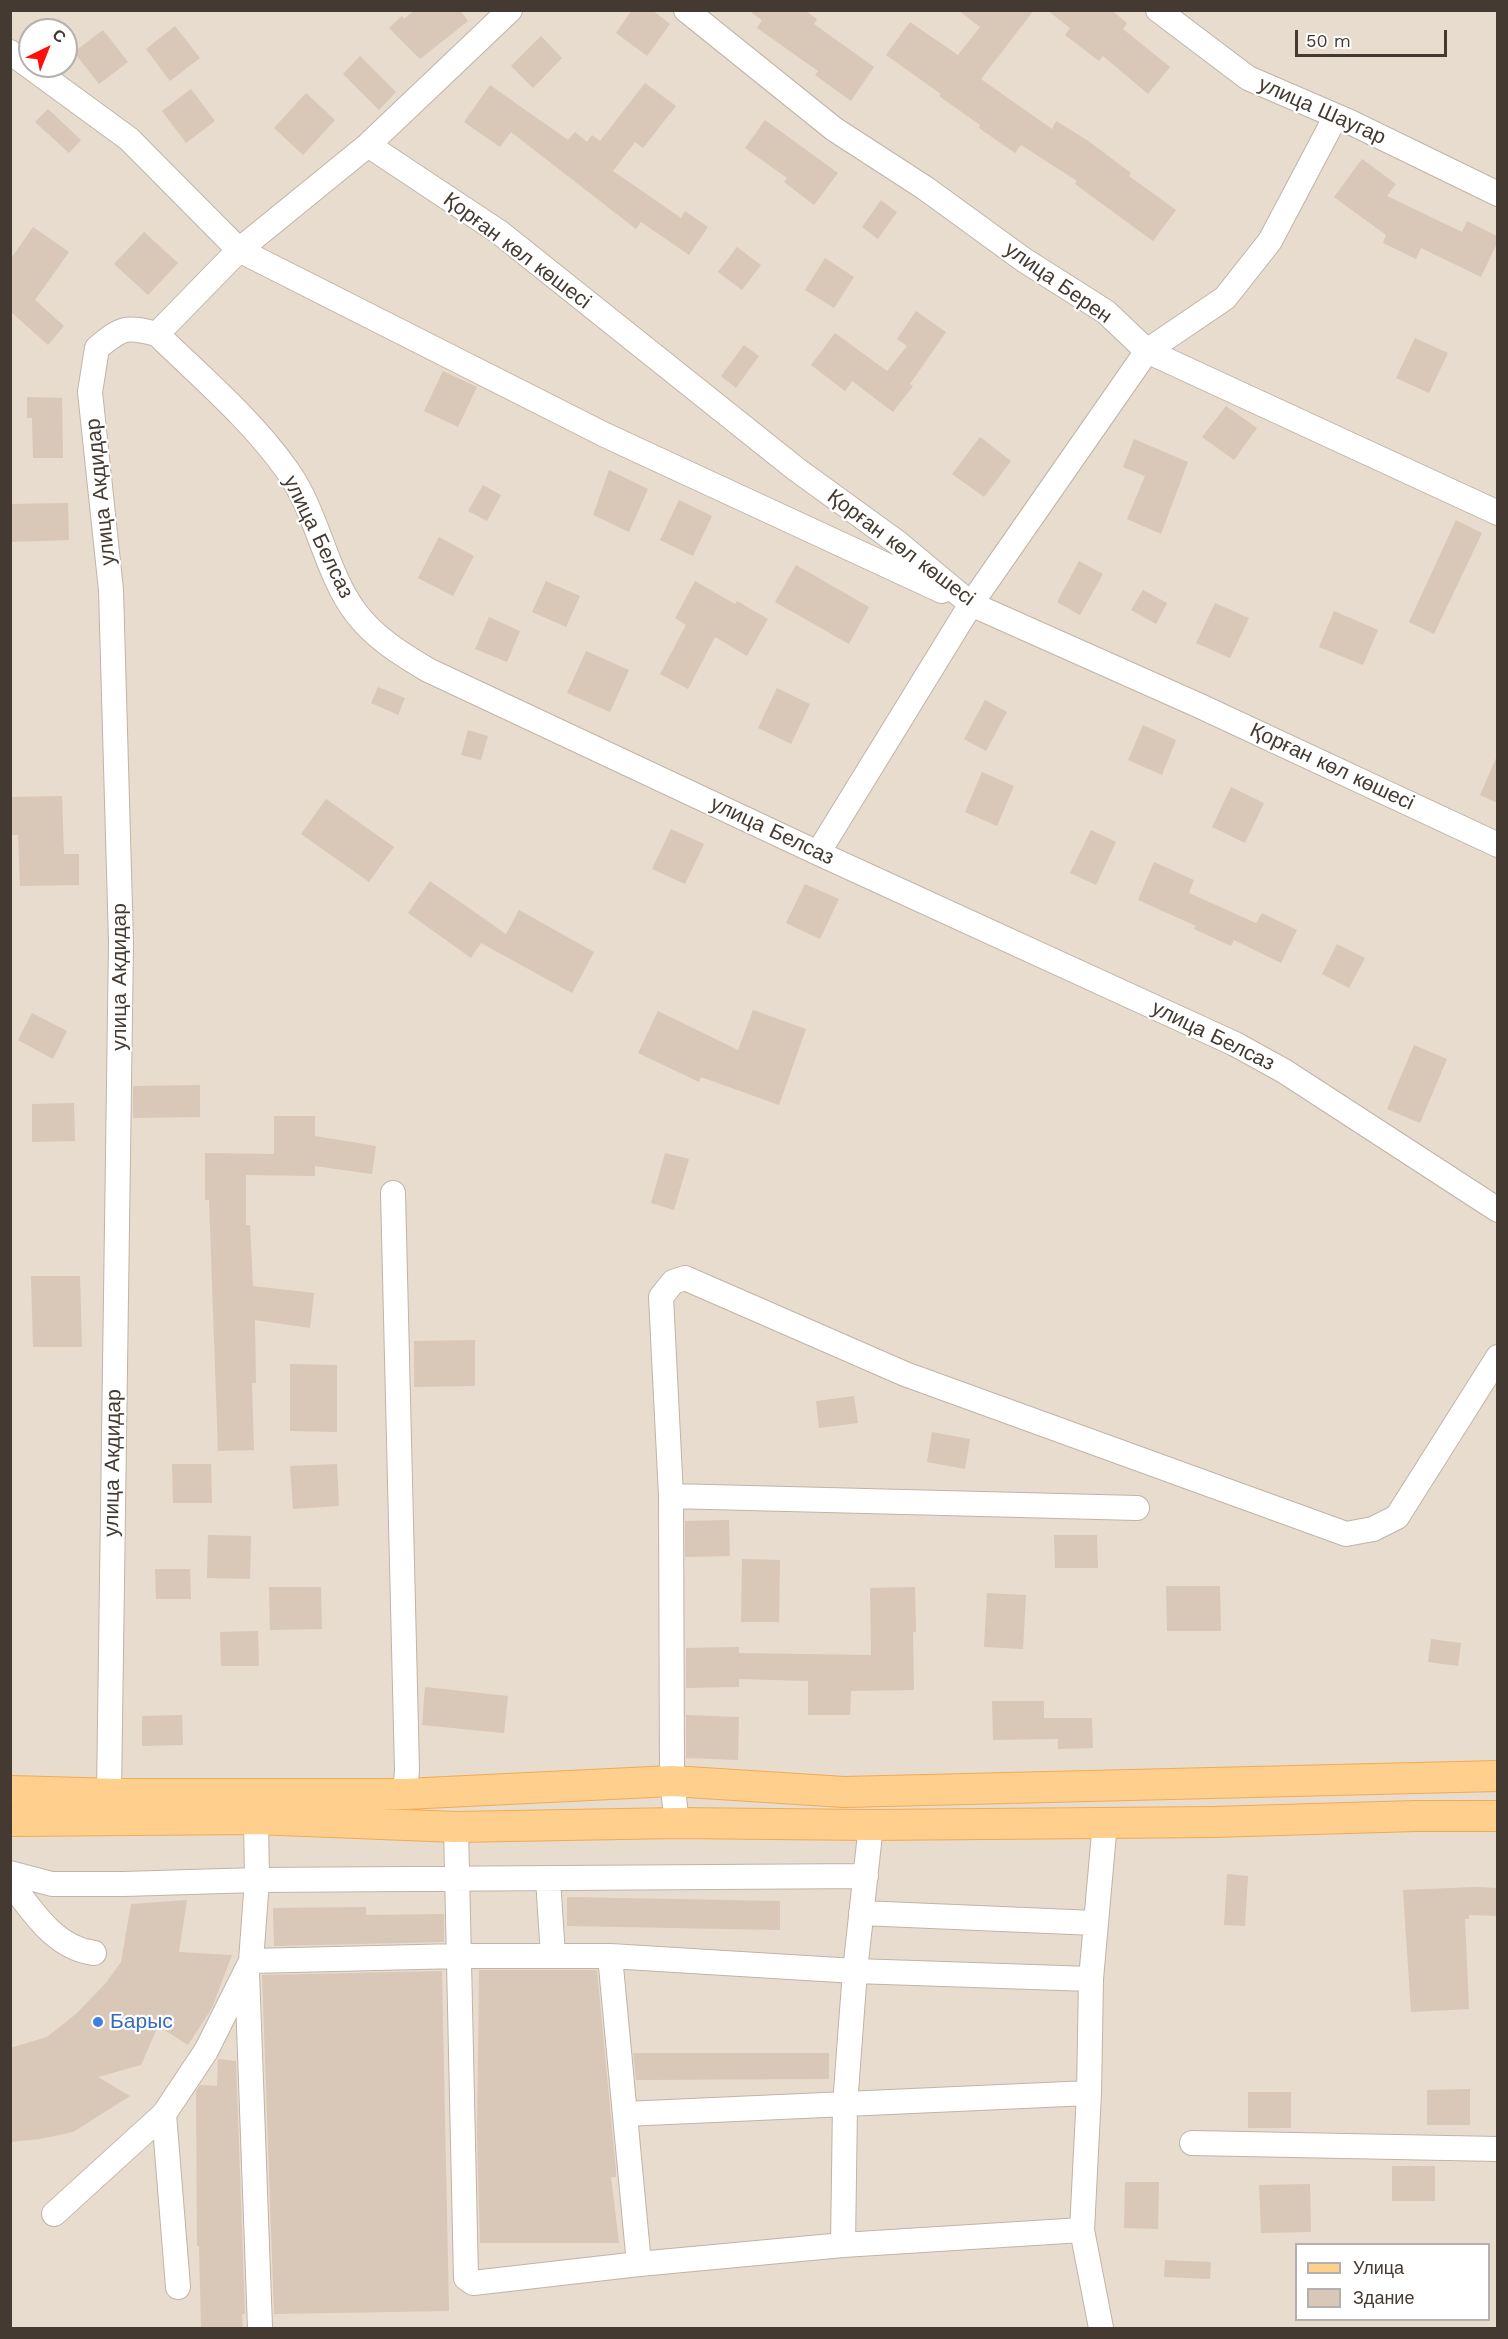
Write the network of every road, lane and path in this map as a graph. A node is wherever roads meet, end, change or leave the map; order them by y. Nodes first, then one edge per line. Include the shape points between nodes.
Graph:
1 (510, 10) edge
2 (686, 10) edge
3 (1158, 10) edge
4 (10, 52) edge
5 (1336, 116) junction
6 (368, 145) junction
7 (1497, 194) edge
8 (239, 250) junction
9 (157, 334) junction
10 (1147, 351) junction
11 (1497, 513) edge
12 (971, 604) junction
13 (1497, 844) edge
14 (818, 853) junction
15 (393, 1193) dead end
16 (1497, 1210) edge
17 (1497, 1357) edge
18 (671, 1496) junction
19 (1137, 1508) dead end
20 (1497, 1776) edge
21 (672, 1781) junction
22 (10, 1791) edge
23 (108, 1793) junction
24 (405, 1794) junction
25 (1497, 1816) edge
26 (256, 1819) junction
27 (10, 1821) edge
28 (1105, 1822) junction
29 (677, 1823) junction
30 (871, 1825) junction
31 (456, 1827) junction
32 (10, 1874) edge
33 (866, 1876) junction
34 (548, 1879) junction
35 (257, 1880) junction
36 (457, 1880) junction
37 (10, 1882) edge
38 (861, 1913) junction
39 (1095, 1923) junction
40 (94, 1953) dead end
41 (460, 1956) junction
42 (553, 1956) junction
43 (610, 1956) junction
44 (249, 1965) junction
45 (855, 1971) junction
46 (1091, 1979) junction
47 (1089, 2093) junction
48 (845, 2105) junction
49 (164, 2114) junction
50 (625, 2114) junction
51 (1192, 2143) dead end
52 (1497, 2149) edge
53 (54, 2214) dead end
54 (1082, 2230) junction
55 (843, 2245) junction
56 (639, 2264) junction
57 (178, 2287) dead end
58 (260, 2328) edge
59 (1101, 2328) edge

1 - 6 street
2 - 10 street, улица Берен via 834,129 1106,312
3 - 5 street, улица Шаугар via 1248,78
4 - 8 street via 129,139
5 - 7 street, улица Шаугар
5 - 10 street via 1270,241 1225,298
6 - 8 street
6 - 12 street, Қорған көл көшесі via 499,232 795,470 898,543
8 - 9 street
8 - 12 street via 605,435
9 - 14 street, улица Белсаз via 259,435 287,470 308,505 343,592 373,632 399,653
9 - 23 street, улица Акдидар via 133,328 117,332 97,348 90,392 111,590 121,942
10 - 11 street, улица Берен
10 - 12 street
12 - 13 street, Қорған көл көшесі
12 - 14 street
14 - 16 street, улица Белсаз via 1235,1044 1284,1071
15 - 24 street
17 - 18 street via 1397,1517 1373,1529 1346,1534 905,1374 685,1278 672,1282 661,1297
18 - 19 street
18 - 21 street
20 - 21 main road via 844,1792
21 - 24 main road
21 - 29 street
22 - 23 main road
23 - 24 main road
25 - 28 main road
26 - 27 main road
26 - 31 main road
26 - 35 street
28 - 30 main road
28 - 39 street
29 - 30 main road
29 - 31 main road
30 - 33 street
31 - 36 street
32 - 35 street via 52,1884
33 - 34 street
33 - 38 street
34 - 36 street
34 - 42 street
35 - 36 street
35 - 44 street
36 - 41 street
37 - 40 street via 38,1919 62,1941 78,1951
38 - 39 street
38 - 45 street
39 - 46 street
41 - 42 street
41 - 44 street
41 - 56 street via 466,2278 473,2283
42 - 43 street
43 - 45 street
43 - 50 street
44 - 49 street via 206,2051
44 - 58 street
45 - 46 street
45 - 48 street
46 - 47 street
47 - 48 street
47 - 54 street
48 - 50 street
48 - 55 street
49 - 53 street
49 - 57 street
50 - 56 street
51 - 52 street
54 - 55 street
54 - 59 street
55 - 56 street

